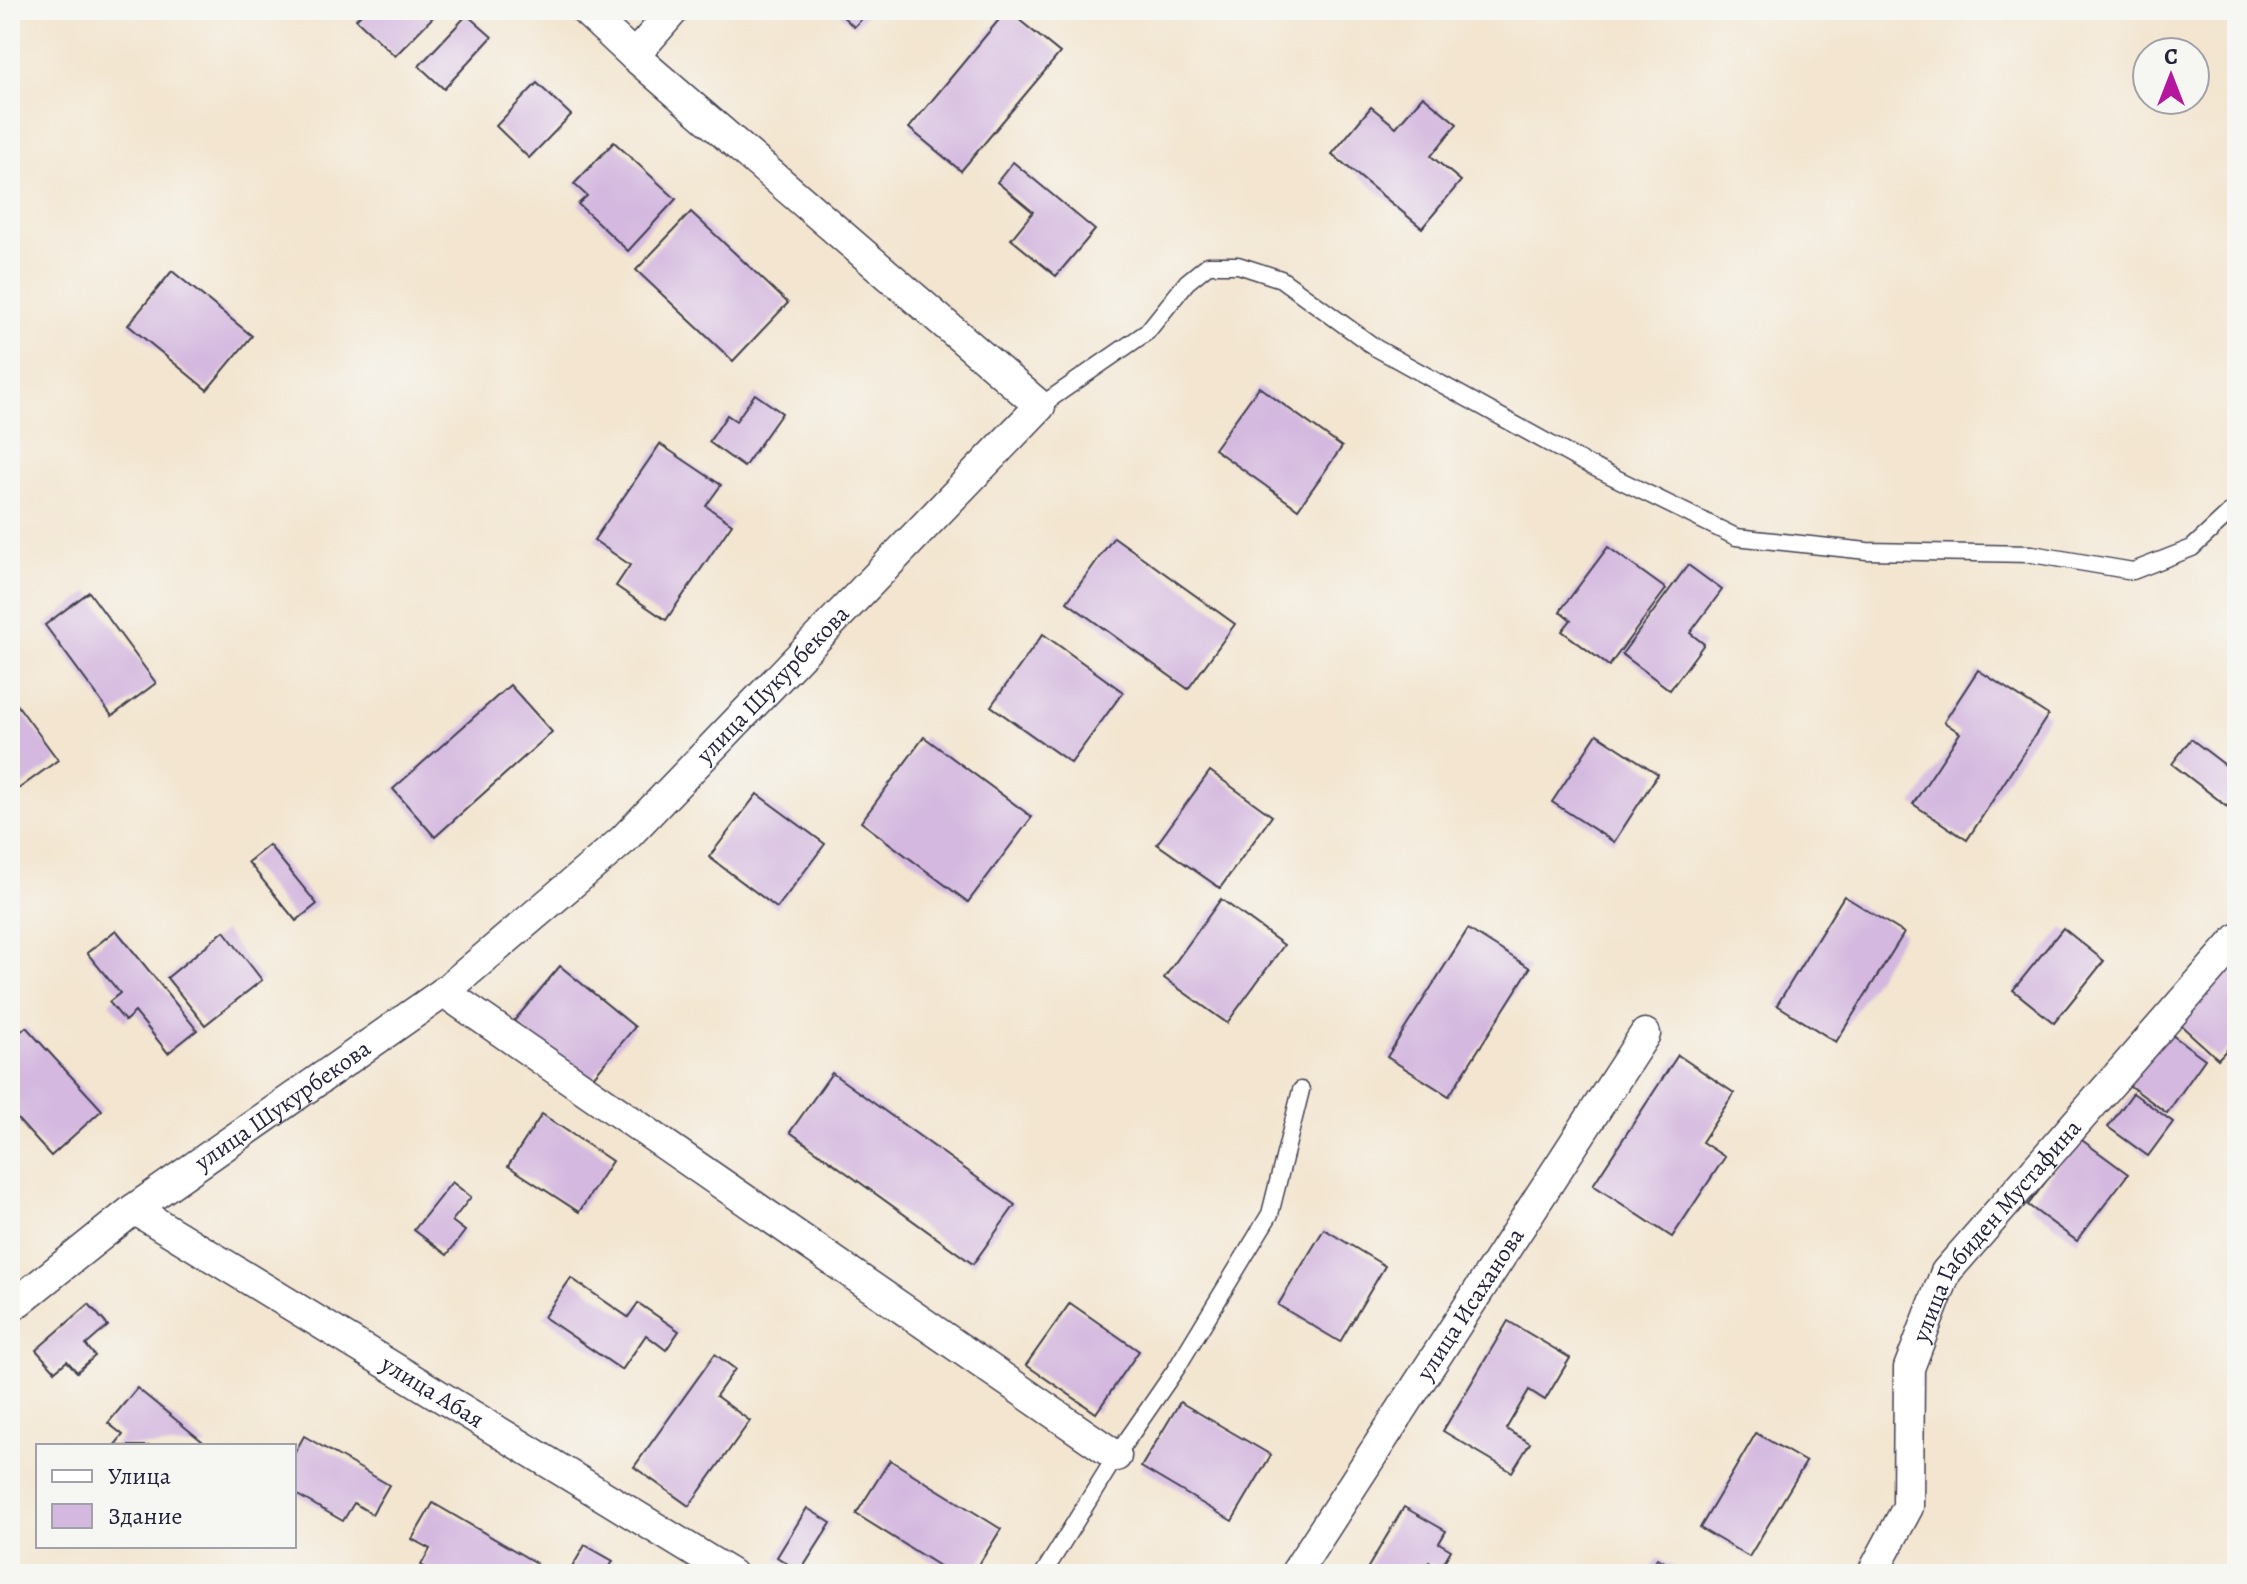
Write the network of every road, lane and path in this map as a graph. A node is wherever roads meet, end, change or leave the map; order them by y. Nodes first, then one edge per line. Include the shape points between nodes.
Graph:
1 (585, 10) edge
2 (674, 10) edge
3 (634, 56) junction
4 (1040, 406) junction
5 (2237, 502) edge
6 (2237, 939) edge
7 (444, 992) junction
8 (1645, 1034) dead end
9 (1301, 1090) dead end
10 (134, 1209) junction
11 (10, 1308) edge
12 (1116, 1456) junction
13 (731, 1574) edge
14 (1043, 1574) edge
15 (1295, 1574) edge
16 (1872, 1574) edge

1 - 3 street
2 - 3 street
3 - 4 street
4 - 5 lane via 1147,332 1187,282 1208,265 1238,265 1281,279 1376,348 1581,461 1736,537 1867,551 2032,554 2133,571 2192,548
4 - 7 street, улица Шукурбекова via 623,840
6 - 16 street, улица Габиден Мустафина via 1946,1272 1909,1368 1908,1507
7 - 10 street, улица Шукурбекова
7 - 12 street
8 - 15 street, улица Исаханова
9 - 12 lane via 1270,1214
10 - 11 street, улица Шукурбекова
10 - 13 street, улица Абая
12 - 14 lane

